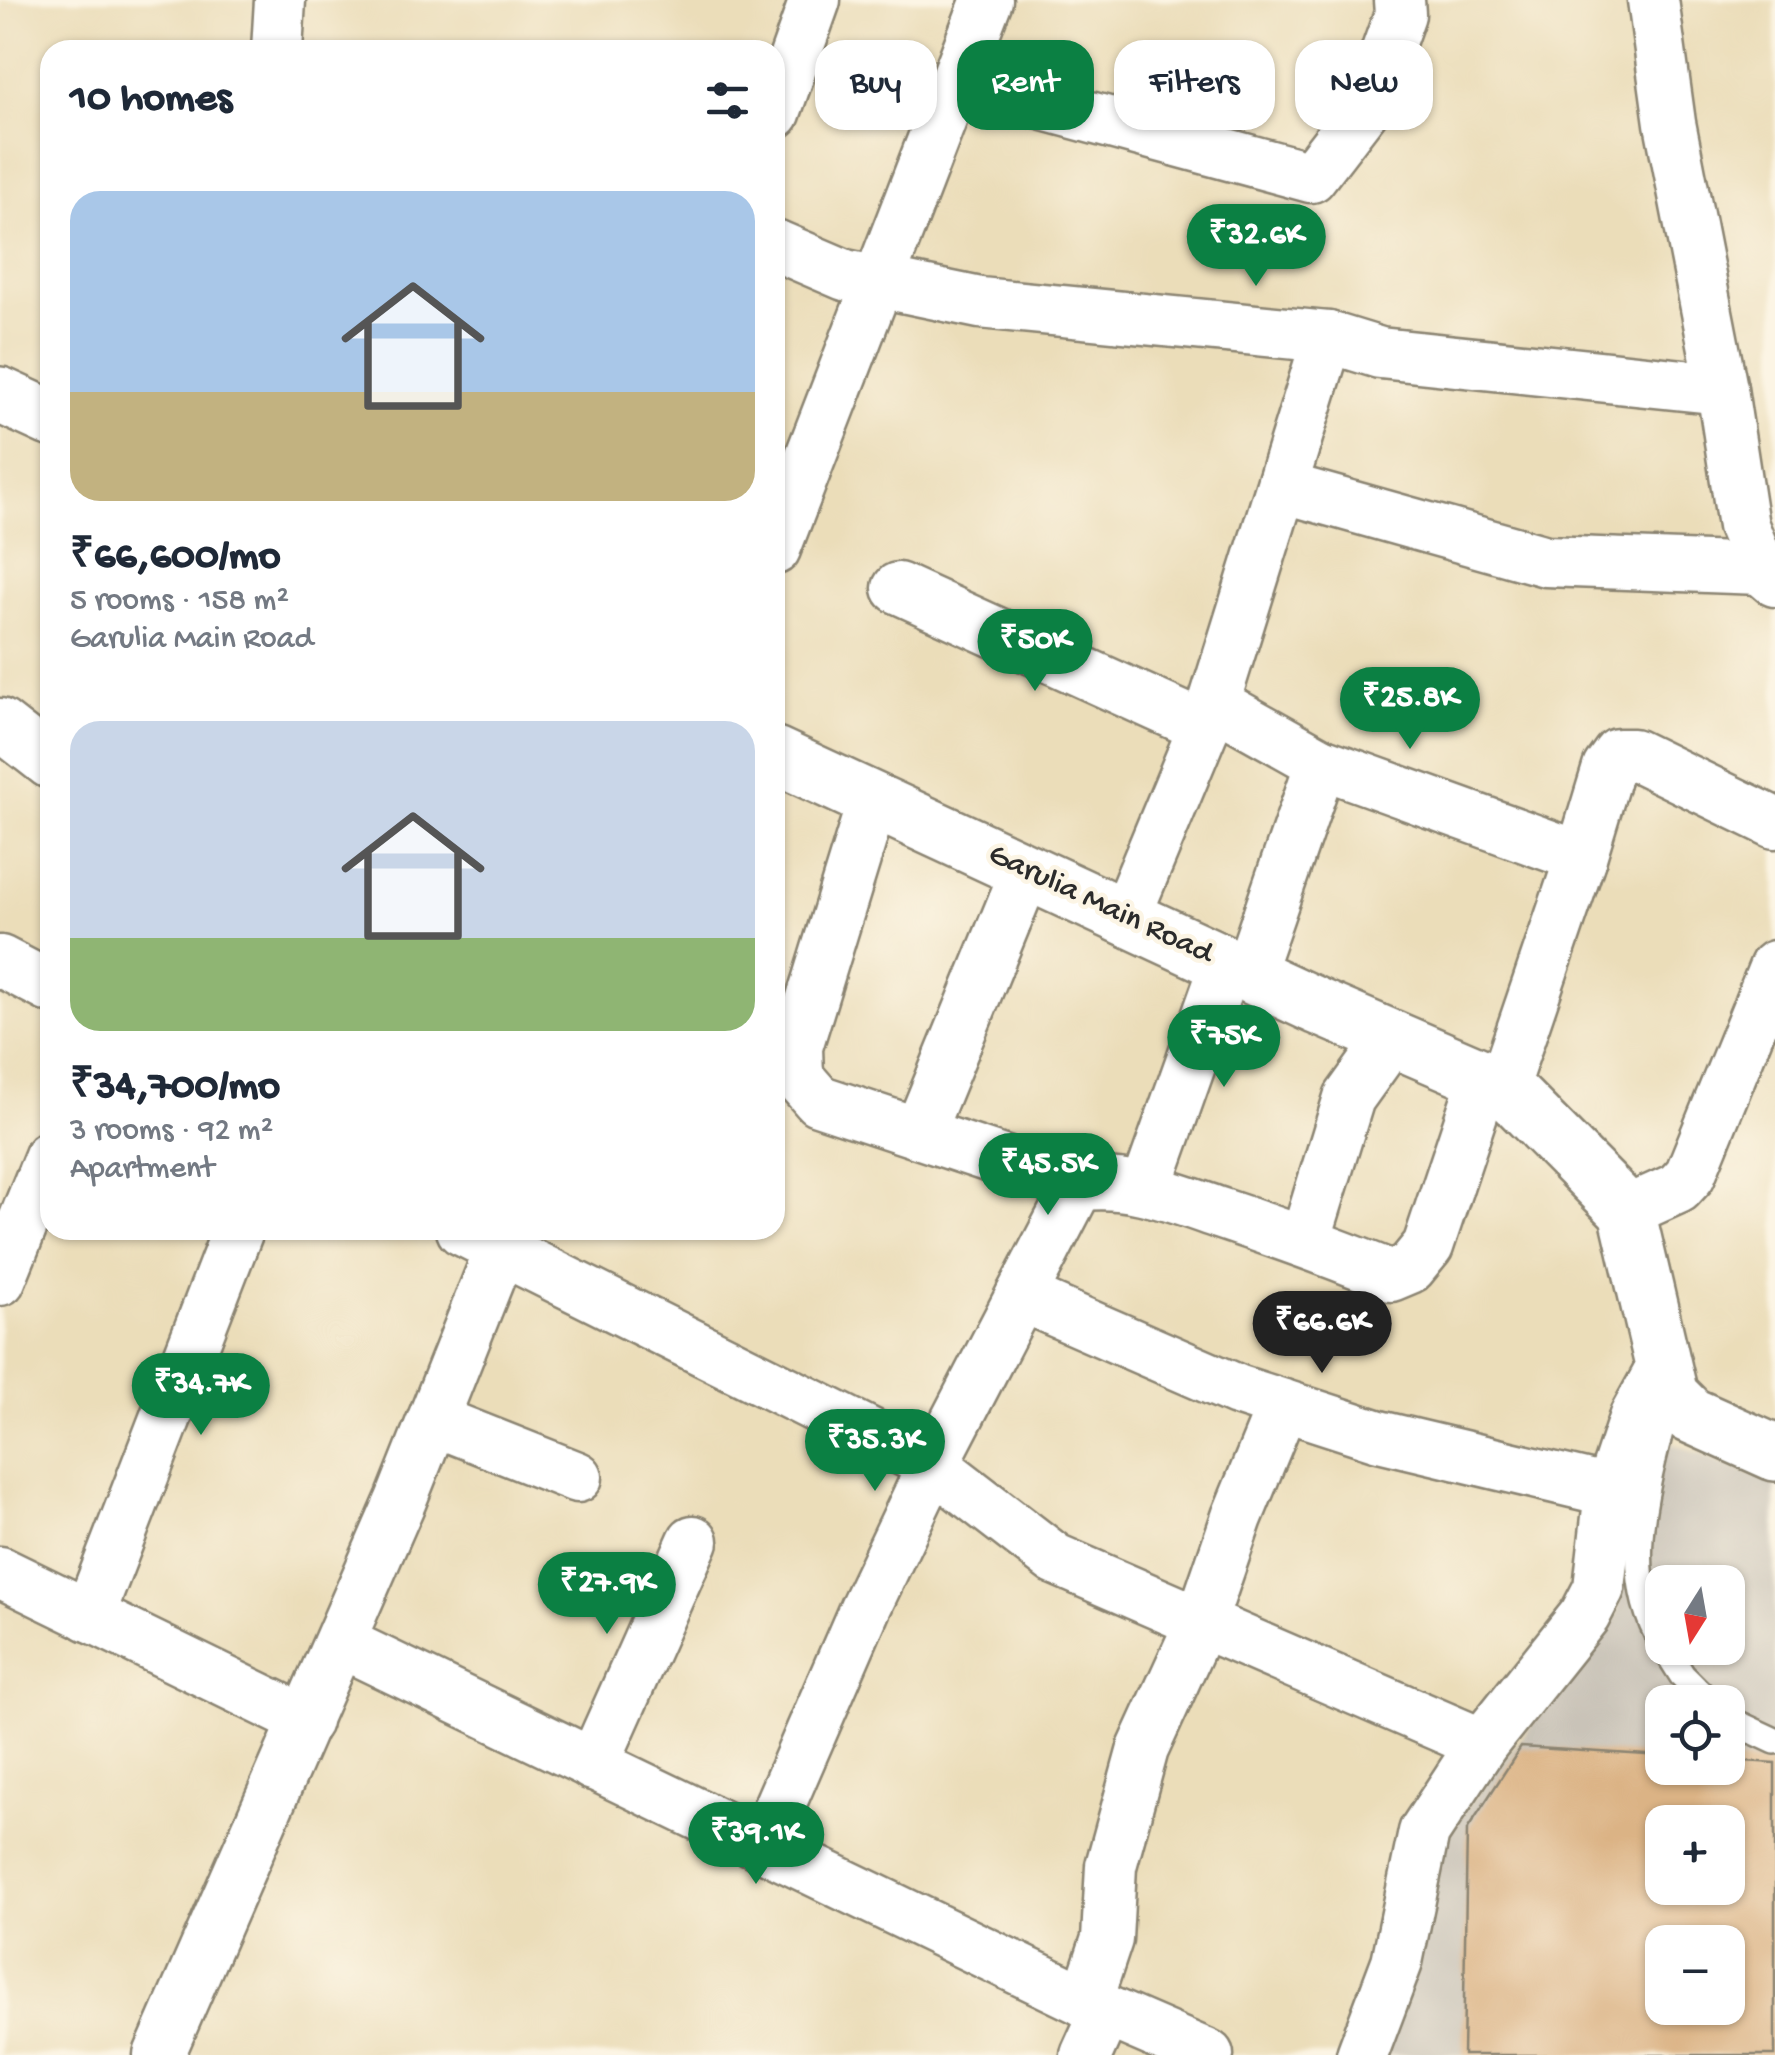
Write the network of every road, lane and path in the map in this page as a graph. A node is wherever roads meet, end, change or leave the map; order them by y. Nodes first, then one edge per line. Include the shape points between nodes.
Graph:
1 (280, 0) edge
2 (815, 0) edge
3 (987, 0) edge
4 (1399, 0) edge
5 (1653, 0) edge
6 (278, 40) edge
7 (956, 81) junction
8 (785, 84) edge
9 (785, 248) edge
10 (879, 282) junction
11 (1328, 337) junction
12 (1722, 389) junction
13 (0, 395) edge
14 (40, 413) edge
15 (1282, 487) junction
16 (785, 523) edge
17 (1768, 575) edge
18 (898, 588) dead end
19 (1210, 715) junction
20 (0, 724) edge
21 (40, 756) edge
22 (785, 759) edge
23 (1321, 762) junction
24 (874, 800) junction
25 (1775, 823) edge
26 (1581, 857) junction
27 (1026, 871) junction
28 (1124, 917) junction
29 (0, 961) edge
30 (1775, 966) edge
31 (1237, 969) junction
32 (40, 982) edge
33 (1392, 1038) junction
34 (1494, 1082) junction
35 (919, 1133) junction
36 (40, 1181) edge
37 (1078, 1186) junction
38 (1146, 1189) junction
39 (1627, 1212) junction
40 (234, 1240) edge
41 (489, 1240) edge
42 (496, 1240) edge
43 (1305, 1241) junction
44 (0, 1280) edge
45 (1021, 1296) junction
46 (1665, 1382) junction
47 (1283, 1405) junction
48 (433, 1420) junction
49 (1775, 1453) edge
50 (934, 1465) junction
51 (577, 1477) dead end
52 (1610, 1492) junction
53 (693, 1542) dead end
54 (0, 1572) edge
55 (1645, 1607) edge
56 (89, 1616) junction
57 (1201, 1622) junction
58 (340, 1642) junction
59 (1676, 1665) edge
60 (1692, 1685) edge
61 (306, 1722) junction
62 (1745, 1726) edge
63 (1775, 1741) edge
64 (1482, 1744) junction
65 (594, 1764) junction
66 (762, 1846) junction
67 (1092, 2022) edge
68 (158, 2055) edge
69 (1208, 2055) edge
70 (1362, 2055) edge

1 - 6 street
2 - 8 street
3 - 7 street
4 - 7 street via 1368,103 1312,176
5 - 12 street
7 - 10 street
9 - 10 street
10 - 11 street via 980,302
10 - 16 street
11 - 12 street via 1380,352
11 - 15 street
12 - 17 street via 1744,526
13 - 14 street
15 - 17 street via 1546,561
15 - 19 street
18 - 19 street
19 - 23 street
19 - 28 street
20 - 21 street
22 - 24 street, Garulia Main Road
23 - 26 street
23 - 31 street
24 - 27 street, Garulia Main Road
24 - 35 street via 797,1047 798,1078 818,1100
25 - 26 street via 1633,754 1618,754
26 - 34 street
27 - 28 street, Garulia Main Road
27 - 35 street
28 - 31 street, Garulia Main Road
29 - 32 street
30 - 39 street via 1690,1174 1678,1188
31 - 33 street, Garulia Main Road
31 - 38 street
33 - 34 street, Garulia Main Road
33 - 43 street via 1349,1098
34 - 39 street, Garulia Main Road
34 - 43 street via 1428,1246 1410,1268 1391,1276
35 - 37 street
36 - 44 street
37 - 38 street via 1104,1182
37 - 45 street
38 - 43 street
39 - 46 street
40 - 56 street
41 - 48 street
42 - 50 street
45 - 47 street
45 - 50 street
46 - 49 street via 1690,1415
46 - 52 street via 1635,1416
46 - 55 lane via 1640,1550
47 - 52 street via 1378,1436
47 - 57 street
48 - 51 street
48 - 58 street
50 - 57 street via 1055,1559
50 - 66 street
52 - 64 street via 1599,1588
53 - 65 street
54 - 56 street
56 - 61 street
57 - 64 street
57 - 67 street via 1137,1766 1111,1866
58 - 61 street
58 - 65 street
59 - 60 lane
61 - 68 street
62 - 63 lane
64 - 70 street via 1424,1832 1397,1962
65 - 66 street
66 - 67 street
67 - 69 street

